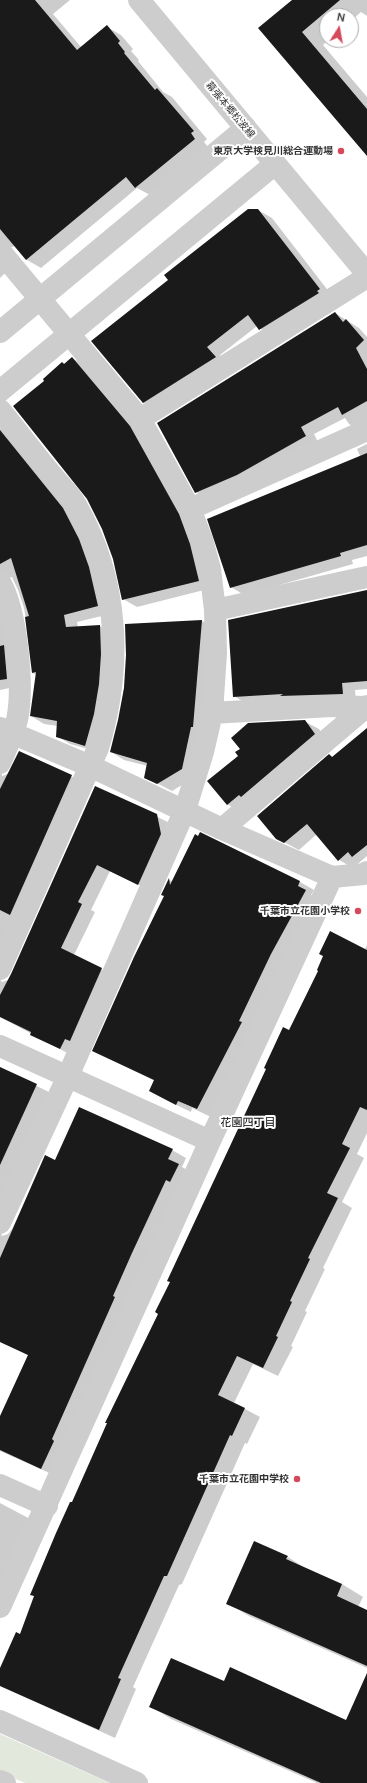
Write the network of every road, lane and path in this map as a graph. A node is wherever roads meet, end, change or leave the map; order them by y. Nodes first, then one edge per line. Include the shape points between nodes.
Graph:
1 (138, 0) edge
2 (246, 128) junction
3 (275, 164) junction
4 (0, 251) edge
5 (367, 276) edge
6 (40, 299) junction
7 (0, 332) edge
8 (69, 334) junction
9 (0, 391) edge
10 (0, 410) edge
11 (140, 419) junction
12 (367, 430) edge
13 (190, 509) junction
14 (367, 576) edge
15 (0, 582) edge
16 (215, 610) junction
17 (366, 707) edge
18 (212, 713) junction
19 (7, 731) edge
20 (0, 763) edge
21 (90, 766) junction
22 (185, 810) junction
23 (222, 828) junction
24 (367, 872) edge
25 (332, 877) junction
26 (0, 968) edge
27 (0, 1046) edge
28 (68, 1076) junction
29 (210, 1141) junction
30 (0, 1222) edge
31 (0, 1485) edge
32 (47, 1506) junction
33 (1, 1603) edge
34 (0, 1721) edge
35 (0, 1781) edge
36 (5, 1783) edge
37 (137, 1783) edge

1 - 2 street, 幕張本郷松波線
2 - 3 street, 幕張本郷松波線
2 - 6 street
3 - 5 street, 幕張本郷松波線
3 - 8 street
4 - 6 street
5 - 11 street
6 - 7 street
6 - 8 street
8 - 9 street
8 - 11 street
10 - 21 street via 76,504 100,559 113,622 114,671 106,722
11 - 13 street
12 - 13 street
13 - 16 street via 210,569
14 - 16 street
15 - 19 street via 10,609 15,635 20,698
16 - 18 street via 216,653
17 - 18 street via 331,706
17 - 23 street
18 - 22 street
19 - 20 street
19 - 21 street
21 - 22 street
21 - 26 street
22 - 23 street
22 - 28 street
23 - 25 street
24 - 25 street
25 - 29 street
27 - 28 street
28 - 29 street
28 - 30 street
29 - 32 street
31 - 32 street
32 - 33 street
34 - 37 street
35 - 36 street

